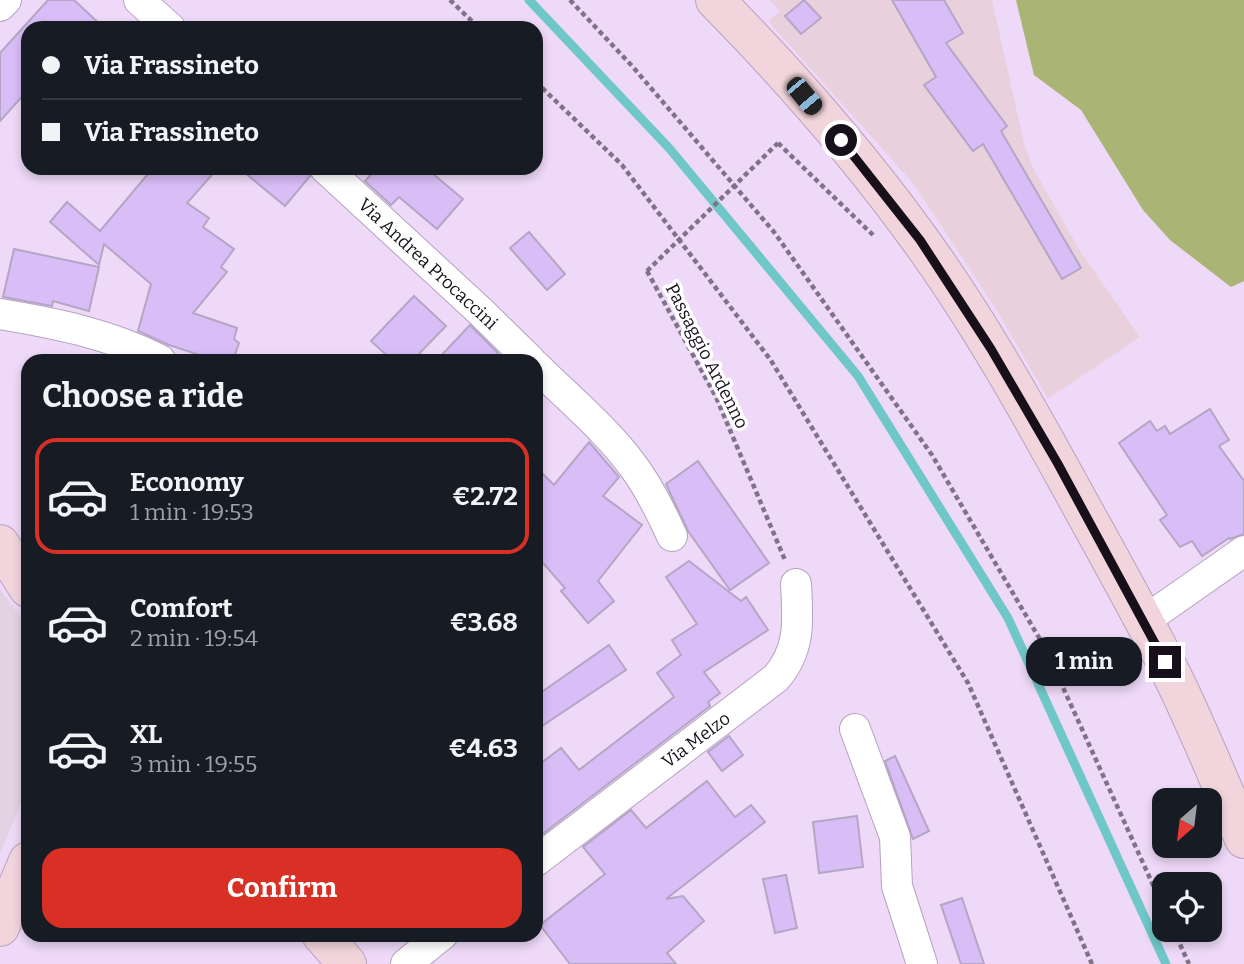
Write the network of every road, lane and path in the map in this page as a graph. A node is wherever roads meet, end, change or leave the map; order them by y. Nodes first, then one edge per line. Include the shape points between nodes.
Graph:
1 (6, 0) edge
2 (139, 0) edge
3 (450, 0) edge
4 (570, 0) edge
5 (715, 0) edge
6 (0, 6) edge
7 (162, 21) edge
8 (472, 21) edge
9 (543, 89) edge
10 (778, 143) dead end
11 (333, 175) edge
12 (0, 314) edge
13 (147, 354) edge
14 (524, 354) edge
15 (543, 373) edge
16 (672, 536) dead end
17 (0, 544) edge
18 (1244, 551) edge
19 (21, 577) edge
20 (796, 584) joint
21 (1144, 621) junction
22 (855, 729) dead end
23 (1239, 814) edge
24 (543, 856) edge
25 (21, 878) edge
26 (1152, 883) edge
27 (0, 927) edge
28 (328, 942) edge
29 (433, 942) edge
30 (1179, 942) edge
31 (346, 964) edge
32 (406, 964) edge
33 (922, 964) edge
34 (1092, 964) edge
35 (1189, 964) edge

1 - 6 street
2 - 7 street
3 - 8 path
4 - 26 path via 774,232 932,455 1045,648
5 - 21 street via 841,140 930,254 1021,400
9 - 34 path via 622,165 770,359 968,683
10 - 20 path, Passaggio Ardenno, bridge via 647,271 716,397
11 - 14 street, Via Andrea Procaccini
12 - 13 street via 94,333
15 - 16 street via 633,465
17 - 19 street
18 - 21 street
20 - 24 street, Via Melzo via 797,636 790,660 776,678
21 - 23 street
22 - 33 street via 892,827 897,886
25 - 27 street
28 - 31 street
29 - 32 street
30 - 35 path

